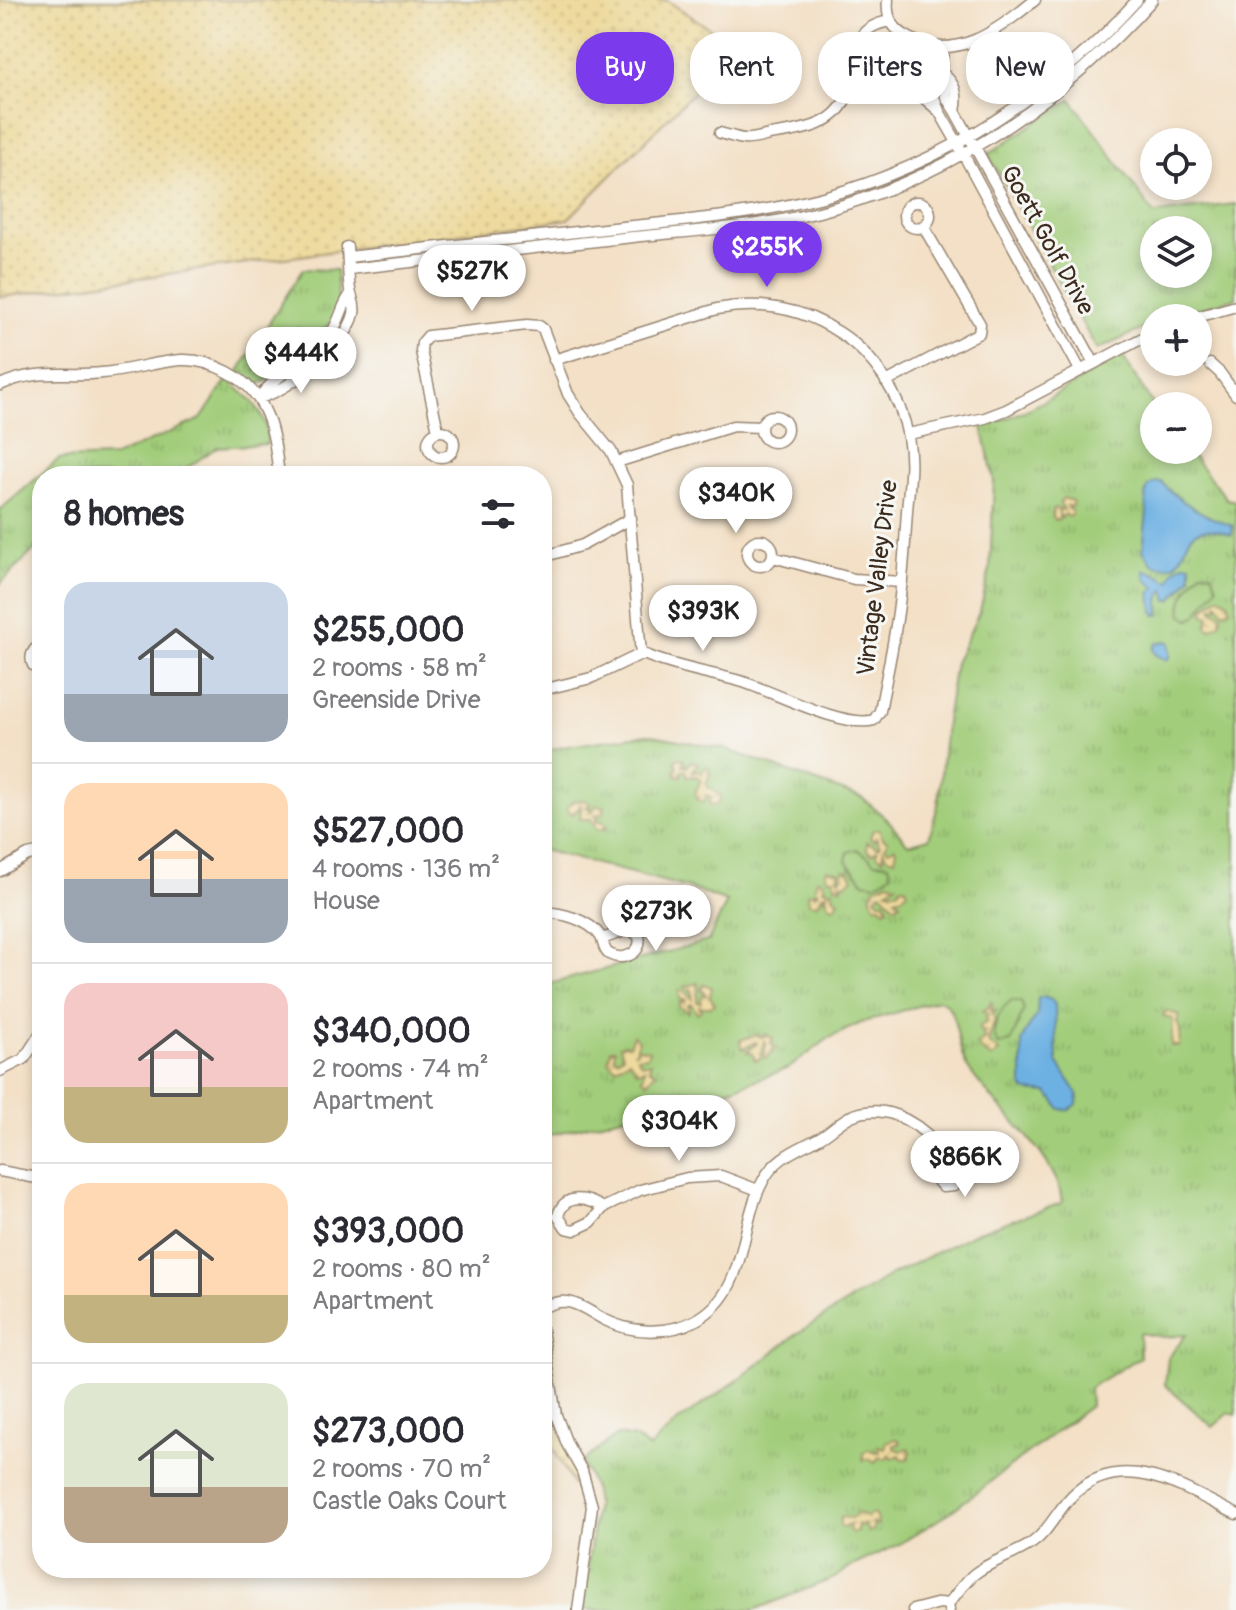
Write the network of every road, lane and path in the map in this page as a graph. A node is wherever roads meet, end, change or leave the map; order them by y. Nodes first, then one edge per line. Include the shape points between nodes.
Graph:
1 (888, 0) edge
2 (1035, 0) edge
3 (1137, 0) edge
4 (1152, 0) edge
5 (890, 21) junction
6 (902, 32) edge
7 (950, 46) edge
8 (950, 103) edge
9 (936, 104) edge
10 (720, 133) dead end
11 (968, 136) junction
12 (957, 142) junction
13 (974, 148) junction
14 (963, 154) junction
15 (923, 226) dead end
16 (348, 258) junction
17 (1236, 306) edge
18 (1212, 313) edge
19 (1140, 339) edge
20 (554, 360) junction
21 (1094, 363) junction
22 (1212, 366) edge
23 (1080, 370) junction
24 (886, 382) junction
25 (0, 385) edge
26 (1235, 393) edge
27 (259, 398) junction
28 (761, 427) dead end
29 (438, 431) dead end
30 (908, 434) junction
31 (617, 462) junction
32 (278, 466) edge
33 (631, 518) junction
34 (552, 554) edge
35 (773, 557) dead end
36 (902, 582) junction
37 (641, 655) junction
38 (552, 688) edge
39 (32, 854) edge
40 (0, 871) edge
41 (552, 914) edge
42 (602, 939) dead end
43 (32, 1047) edge
44 (0, 1071) edge
45 (936, 1143) dead end
46 (0, 1171) edge
47 (32, 1177) edge
48 (758, 1190) junction
49 (603, 1208) dead end
50 (552, 1304) edge
51 (552, 1391) edge
52 (1236, 1514) edge
53 (949, 1607) edge
54 (578, 1610) edge
55 (913, 1610) edge

1 - 5 street
2 - 7 street via 981,39
3 - 11 street via 1070,65
4 - 13 street via 1083,69
5 - 6 street
5 - 10 street via 874,24 857,42 845,100 825,122 747,139
8 - 11 street, Goett Golf Drive
9 - 12 street, Goett Golf Drive
11 - 12 street
11 - 13 street, Goett Golf Drive
12 - 14 street, Goett Golf Drive
12 - 16 street via 854,187 765,210
13 - 14 street
13 - 21 street, Goett Golf Drive
14 - 16 street via 881,192 802,215 719,228
14 - 23 street, Goett Golf Drive
15 - 24 street via 980,328 975,337
16 - 27 street via 351,294 340,321 327,339
17 - 18 street
19 - 21 street
20 - 24 street, Vintage Valley Drive via 717,309 768,306 807,315 832,328 864,353
20 - 29 street via 539,326 433,334 422,343 422,357
20 - 31 street via 580,413
21 - 23 street
22 - 26 street
23 - 30 street via 999,413
24 - 30 street, Vintage Valley Drive
25 - 27 street via 35,374 99,374 188,360 227,371
27 - 32 street via 275,436
28 - 31 street via 733,426
30 - 36 street, Vintage Valley Drive
31 - 33 street via 627,485
33 - 34 street via 583,545
33 - 37 street
35 - 36 street via 854,579
36 - 37 street, Vintage Valley Drive via 880,711 871,721 807,707 743,682
37 - 38 street via 591,678
39 - 40 street
41 - 42 street via 584,923
43 - 44 street via 24,1059
45 - 48 street via 906,1118 864,1113 782,1158
46 - 47 street
48 - 49 street via 703,1175 653,1185
48 - 50 street via 733,1280 714,1306 692,1322 638,1330 614,1324 580,1303
51 - 54 street via 556,1415 592,1506
52 - 53 street via 1161,1478 1138,1473 1095,1481 1076,1492 1033,1543 974,1573
53 - 55 street via 940,1603

